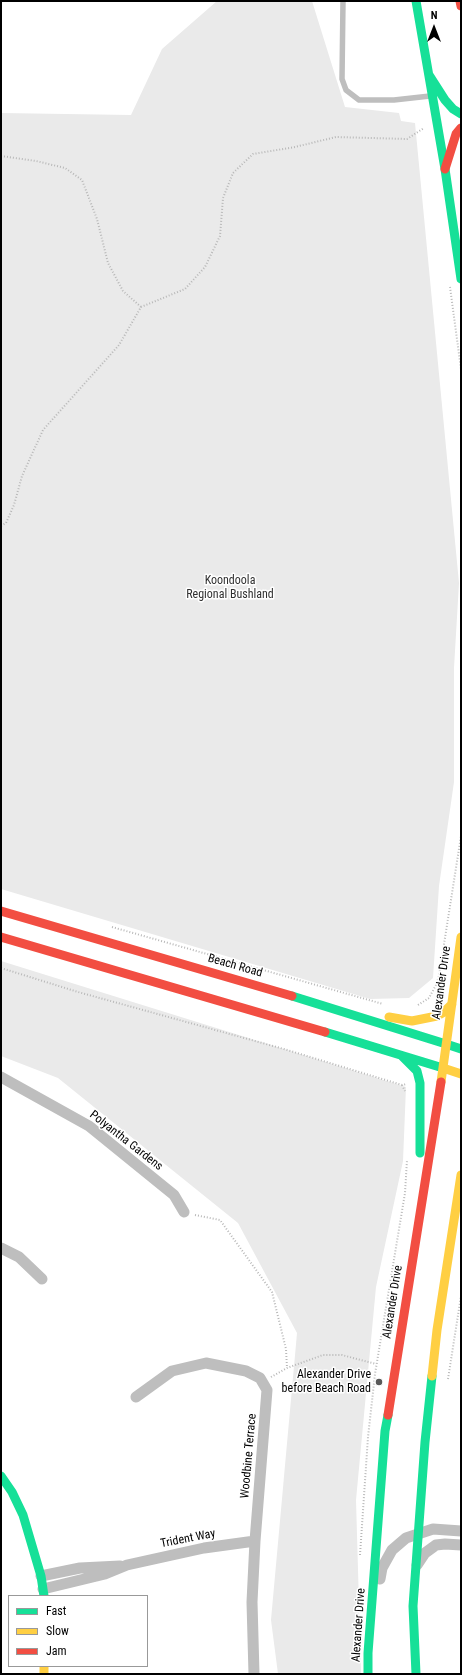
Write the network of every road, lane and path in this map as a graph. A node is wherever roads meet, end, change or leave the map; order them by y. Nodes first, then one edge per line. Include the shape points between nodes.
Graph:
1 (343, 1) edge
2 (416, 1) edge
3 (460, 1) edge
4 (461, 6) edge
5 (429, 74) junction
6 (432, 96) junction
7 (461, 114) edge
8 (426, 126) dead end
9 (461, 128) edge
10 (1, 156) edge
11 (445, 169) junction
12 (461, 278) edge
13 (141, 307) junction
14 (1, 526) edge
15 (461, 836) edge
16 (1, 911) edge
17 (107, 926) dead end
18 (1, 937) edge
19 (461, 937) edge
20 (1, 968) edge
21 (299, 998) junction
22 (452, 1004) junction
23 (389, 1005) dead end
24 (413, 1007) dead end
25 (446, 1044) junction
26 (461, 1049) edge
27 (402, 1056) junction
28 (443, 1068) junction
29 (461, 1074) edge
30 (1, 1077) edge
31 (402, 1085) dead end
32 (461, 1175) edge
33 (184, 1212) joint
34 (416, 1231) junction
35 (1, 1248) edge
36 (42, 1279) dead end
37 (461, 1296) edge
38 (376, 1364) dead end
39 (287, 1368) junction
40 (448, 1379) dead end
41 (262, 1382) junction
42 (136, 1397) dead end
43 (1, 1476) edge
44 (461, 1531) edge
45 (418, 1533) junction
46 (255, 1541) junction
47 (461, 1545) edge
48 (127, 1565) junction
49 (416, 1568) junction
50 (41, 1576) junction
51 (44, 1593) edge
52 (368, 1653) junction
53 (254, 1674) edge
54 (368, 1674) edge
55 (416, 1674) edge

1 - 6 lane via 342,79 346,90 359,100
2 - 5 main road
3 - 4 main road
5 - 6 main road
5 - 7 main road via 445,100
6 - 11 main road
8 - 13 path via 408,139 336,137 253,154 234,173 223,198 220,236 205,267 186,289
9 - 11 main road via 456,134
10 - 13 path via 65,168 82,180 97,219 108,263 123,291
11 - 12 main road
13 - 14 path via 119,346 43,430 22,476 6,523
15 - 24 path via 439,976 429,998
16 - 21 main road, Beach Road
17 - 23 path
18 - 27 main road
19 - 22 main road, Alexander Drive
20 - 31 path
21 - 22 main road via 326,999 384,1017 412,1021 437,1016
21 - 25 main road, Beach Road
22 - 25 main road, Alexander Drive
25 - 26 main road, Beach Road
25 - 28 main road, Alexander Drive
27 - 28 main road
27 - 34 main road via 416,1071 420,1083 421,1125
28 - 29 main road
28 - 34 main road, Alexander Drive
30 - 33 street, Polyantha Gardens via 89,1126 174,1195
32 - 45 main road via 436,1330
33 - 39 path via 220,1220 272,1292 286,1349
34 - 52 main road, Alexander Drive via 385,1431
35 - 36 street via 19,1257
37 - 40 path
38 - 39 path via 342,1355 323,1355
39 - 41 path
41 - 42 street via 260,1378 246,1371 206,1363 172,1371
41 - 46 street, Woodbine Terrace via 267,1390
43 - 50 main road via 23,1515
44 - 45 street via 433,1529
45 - 49 main road
45 - 52 street via 406,1538 392,1550 382,1568
46 - 48 street, Trident Way via 204,1548
46 - 53 street, Woodbine Terrace via 252,1602
47 - 49 street via 436,1545 425,1553
48 - 50 street, Trident Way via 80,1568
48 - 51 street, Trident Way
49 - 55 main road via 413,1606
50 - 51 main road
52 - 54 main road, Alexander Drive

